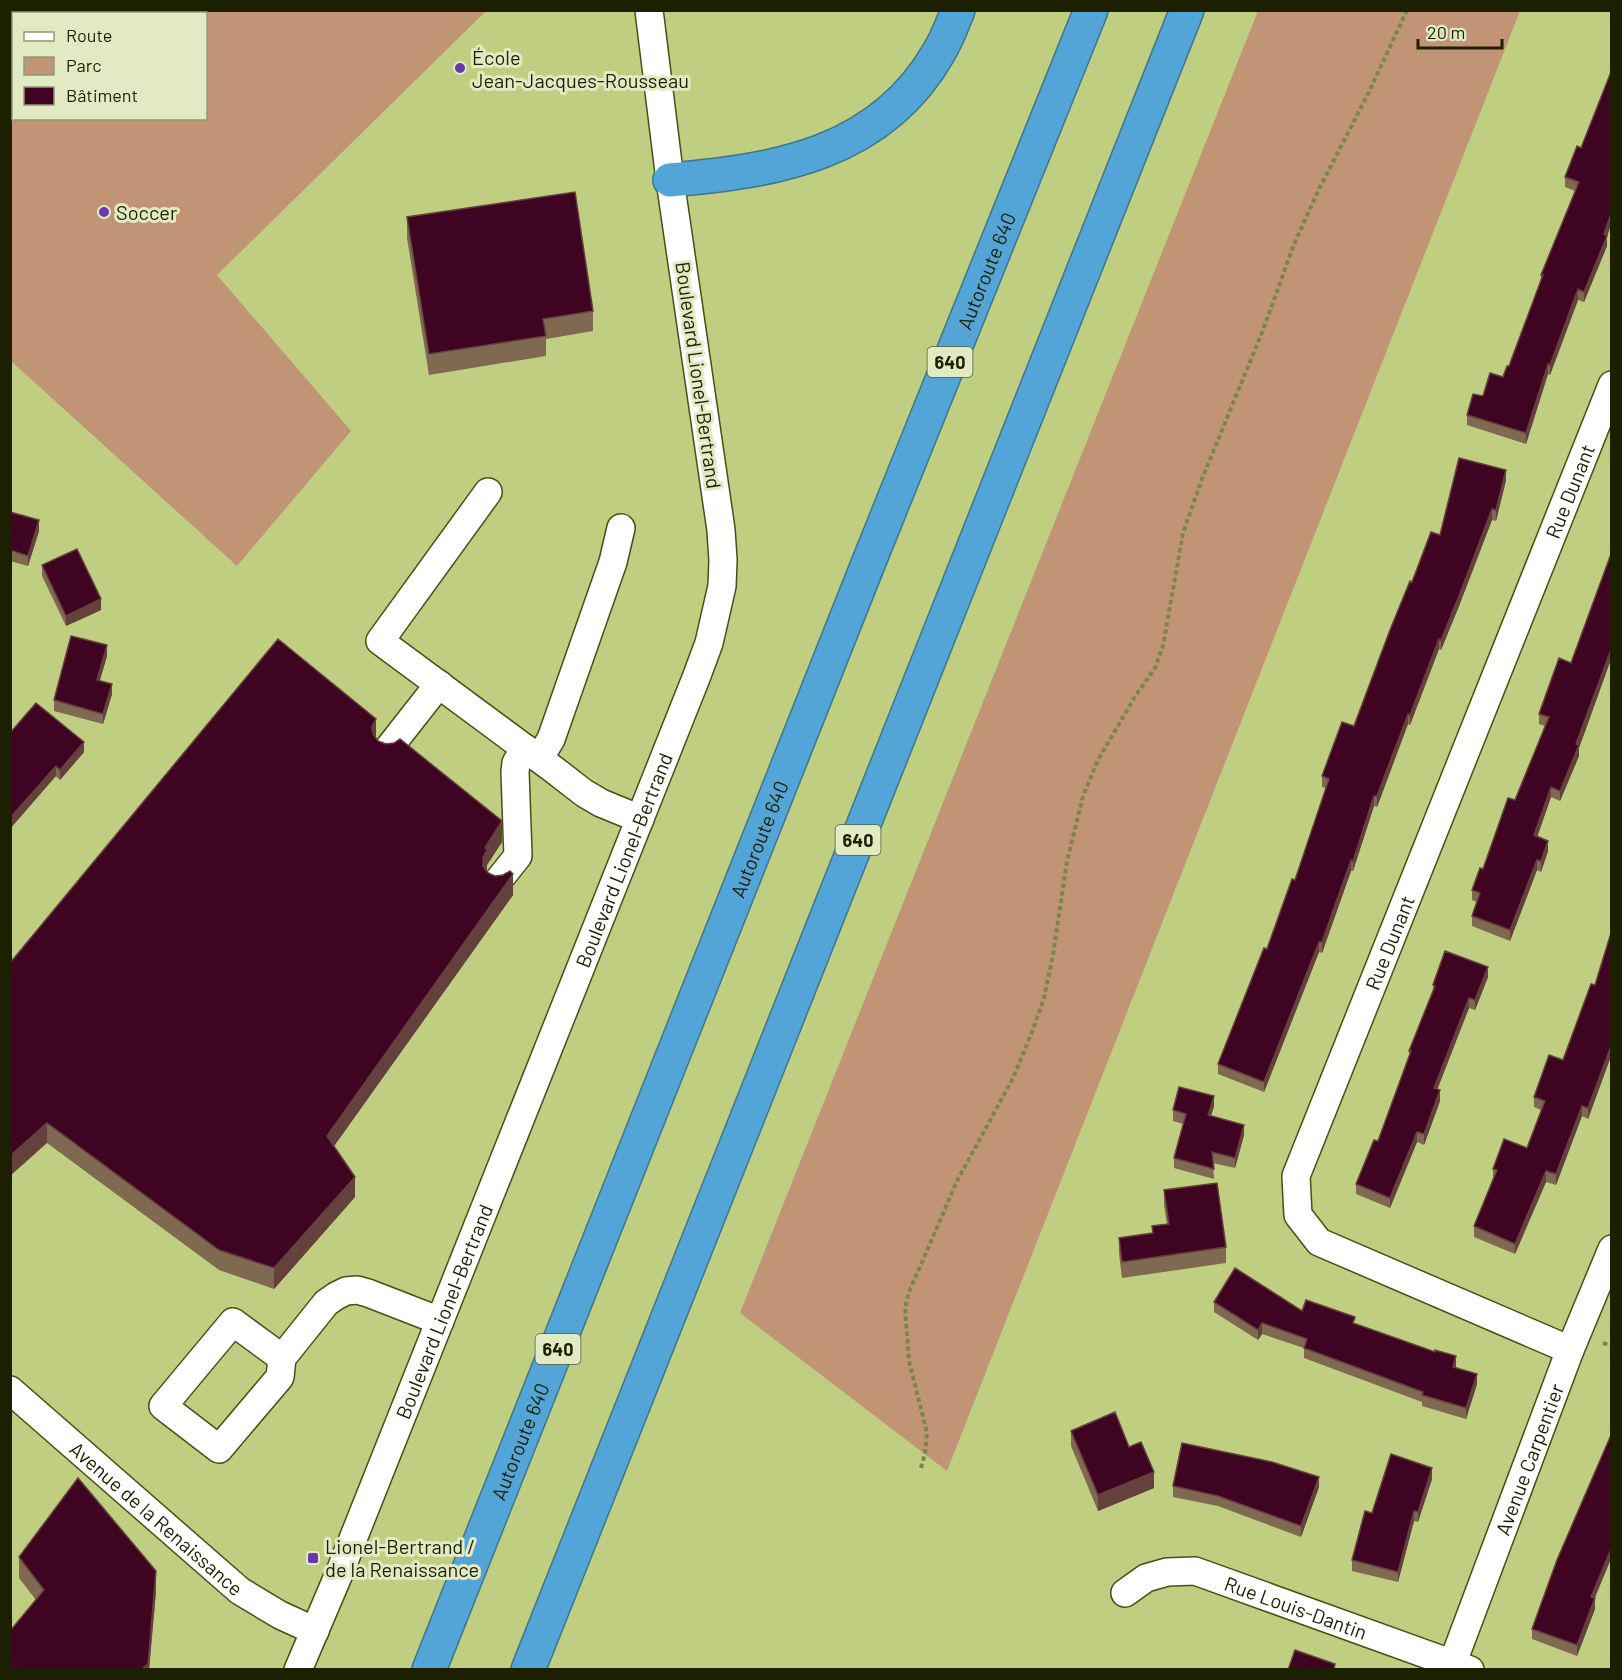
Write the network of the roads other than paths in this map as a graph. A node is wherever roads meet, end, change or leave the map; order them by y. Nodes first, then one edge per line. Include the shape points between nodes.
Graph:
1 (649, 10) edge
2 (958, 10) edge
3 (1091, 10) edge
4 (1188, 10) edge
5 (670, 180) junction
6 (1611, 385) edge
7 (488, 492) dead end
8 (621, 528) dead end
9 (439, 684) junction
10 (388, 749) edge
11 (531, 752) junction
12 (640, 819) junction
13 (498, 880) edge
14 (1611, 1250) edge
15 (440, 1321) junction
16 (1570, 1350) junction
17 (282, 1358) junction
18 (10, 1390) edge
19 (1125, 1593) dead end
20 (315, 1631) junction
21 (1458, 1667) edge
22 (298, 1670) edge
23 (429, 1670) edge
24 (528, 1670) edge

1 - 5 street, Boulevard Lionel-Bertrand
2 - 5 highway via 938,54 919,80 869,127 817,154 788,163
3 - 23 highway, Autoroute 640 / 640
4 - 24 highway, 640
5 - 12 street, Boulevard Lionel-Bertrand via 716,485 722,577 706,652
6 - 16 street, Rue Dunant via 1296,1176 1298,1215 1319,1242
7 - 9 street via 380,641
8 - 11 street via 613,562 550,739 545,749
9 - 10 street
9 - 11 street
11 - 12 street via 584,793
11 - 13 street via 516,763 518,856
12 - 15 street, Boulevard Lionel-Bertrand
14 - 16 street, Avenue Carpentier
15 - 17 street via 368,1293 346,1291 326,1303
15 - 20 street, Boulevard Lionel-Bertrand
16 - 21 street, Avenue Carpentier
17 - 17 street via 233,1322 163,1406 219,1449 280,1377
18 - 20 street, Avenue de la Renaissance via 240,1591
19 - 21 street, Rue Louis-Dantin via 1146,1578 1195,1571
20 - 22 street, Boulevard Lionel-Bertrand

